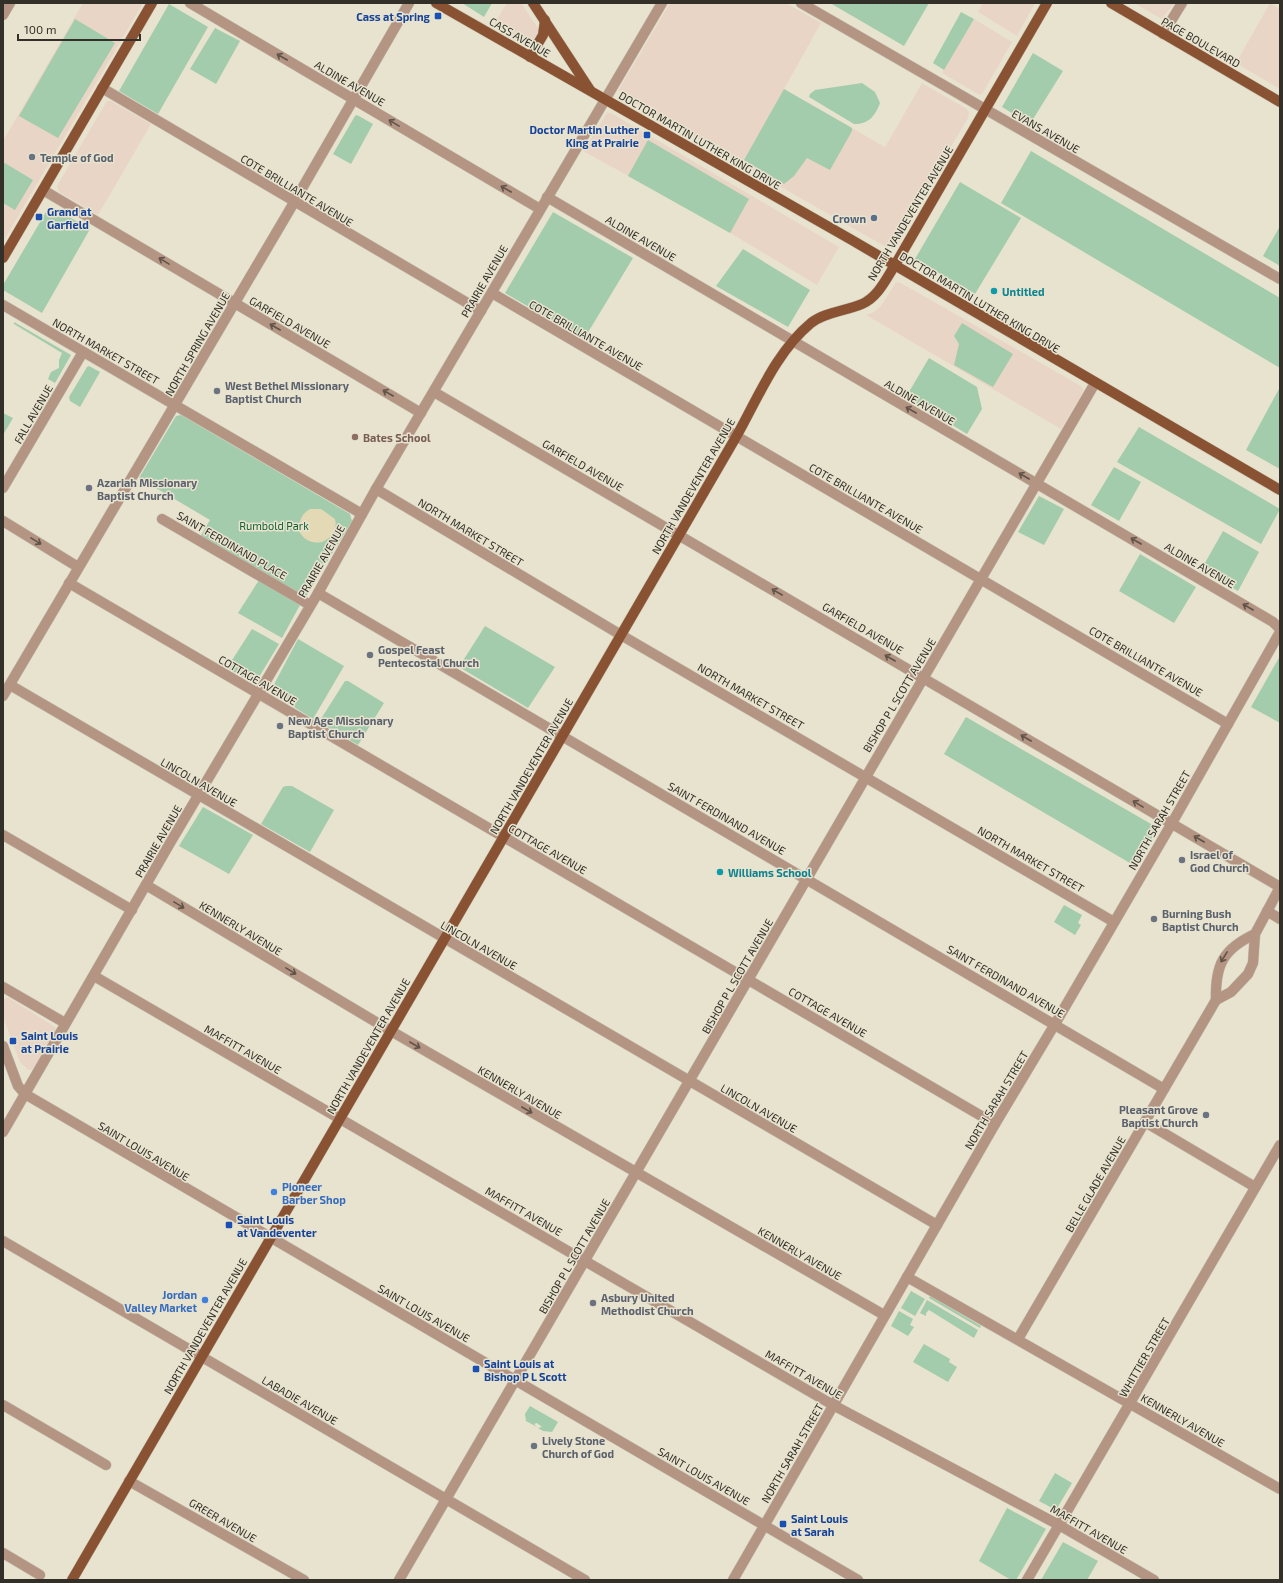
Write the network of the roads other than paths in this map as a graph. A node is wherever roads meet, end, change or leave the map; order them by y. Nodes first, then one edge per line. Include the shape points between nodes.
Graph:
1 (10, 3) edge
2 (152, 3) edge
3 (190, 3) edge
4 (409, 3) edge
5 (436, 3) edge
6 (533, 3) edge
7 (801, 3) edge
8 (1047, 3) edge
9 (1110, 3) edge
10 (1182, 3) edge
11 (657, 5) edge
12 (3, 14) edge
13 (545, 20) junction
14 (1163, 34) junction
15 (530, 57) junction
16 (102, 88) junction
17 (591, 92) junction
18 (353, 99) junction
19 (605, 100) junction
20 (1280, 102) edge
21 (985, 110) junction
22 (43, 190) junction
23 (547, 197) junction
24 (294, 202) junction
25 (540, 209) junction
26 (3, 258) edge
27 (895, 265) junction
28 (1280, 279) edge
29 (492, 293) junction
30 (235, 303) junction
31 (3, 305) edge
32 (481, 311) junction
33 (792, 341) junction
34 (83, 352) junction
35 (1095, 383) junction
36 (434, 392) junction
37 (175, 406) junction
38 (421, 413) junction
39 (736, 437) junction
40 (1037, 484) junction
41 (3, 488) edge
42 (376, 489) junction
43 (1280, 490) edge
44 (362, 514) junction
45 (162, 518) dead end
46 (3, 521) edge
47 (679, 535) junction
48 (78, 567) junction
49 (982, 579) junction
50 (69, 583) junction
51 (318, 593) junction
52 (310, 605) junction
53 (1280, 629) edge
54 (1280, 632) edge
55 (621, 635) junction
56 (923, 677) junction
57 (10, 685) junction
58 (258, 693) junction
59 (3, 696) edge
60 (1228, 724) junction
61 (562, 736) junction
62 (865, 776) junction
63 (199, 795) junction
64 (1172, 823) junction
65 (3, 835) edge
66 (504, 837) junction
67 (807, 878) junction
68 (146, 885) junction
69 (1280, 887) edge
70 (132, 910) junction
71 (1267, 911) junction
72 (1280, 919) edge
73 (1114, 922) junction
74 (1255, 934) junction
75 (444, 939) junction
76 (94, 976) junction
77 (748, 979) junction
78 (3, 987) edge
79 (1216, 1000) junction
80 (65, 1023) junction
81 (1055, 1024) junction
82 (391, 1031) junction
83 (3, 1046) edge
84 (689, 1081) junction
85 (1164, 1089) junction
86 (25, 1094) junction
87 (340, 1119) junction
88 (1145, 1122) junction
89 (995, 1124) junction
90 (3, 1132) edge
91 (1280, 1145) edge
92 (636, 1174) junction
93 (1255, 1187) junction
94 (937, 1225) junction
95 (270, 1239) junction
96 (3, 1241) edge
97 (586, 1261) junction
98 (907, 1277) junction
99 (884, 1315) junction
100 (1018, 1339) junction
101 (202, 1356) junction
102 (516, 1379) junction
103 (1130, 1404) junction
104 (833, 1405) junction
105 (3, 1406) edge
106 (106, 1466) dead end
107 (130, 1481) junction
108 (1280, 1490) edge
109 (446, 1499) junction
110 (765, 1525) junction
111 (1059, 1525) junction
112 (3, 1553) edge
113 (40, 1575) dead end
114 (72, 1580) edge
115 (304, 1580) edge
116 (399, 1580) edge
117 (585, 1580) edge
118 (733, 1580) edge
119 (858, 1580) edge
120 (1027, 1580) edge
121 (1154, 1580) edge

1 - 12 street
2 - 16 main road
18 -> 3 street, ALDINE AVENUE
4 - 18 street, NORTH SPRING AVENUE
5 - 15 main road, CASS AVENUE
6 - 13 main road
7 - 21 street, EVANS AVENUE
8 - 21 main road, NORTH VANDEVENTER AVENUE
9 - 14 main road, PAGE BOULEVARD
10 - 14 street
11 - 19 street, PRAIRIE AVENUE
13 - 15 main road via 540,41
13 - 17 main road
14 - 20 main road, PAGE BOULEVARD
15 - 17 main road, CASS AVENUE
16 - 22 main road
16 - 24 street, COTE BRILLIANTE AVENUE
17 - 19 main road, CASS AVENUE
18 - 24 street, NORTH SPRING AVENUE
25 -> 18 street, ALDINE AVENUE
19 - 23 street, PRAIRIE AVENUE
19 - 27 main road, DOCTOR MARTIN LUTHER KING DRIVE
21 - 27 main road, NORTH VANDEVENTER AVENUE
21 - 28 street, EVANS AVENUE
22 - 26 main road
30 -> 22 street, GARFIELD AVENUE
23 - 25 street, PRAIRIE AVENUE
23 - 33 street, ALDINE AVENUE
24 - 30 street, NORTH SPRING AVENUE
24 - 32 street, COTE BRILLIANTE AVENUE
25 - 29 street, PRAIRIE AVENUE
27 - 33 main road, NORTH VANDEVENTER AVENUE via 873,297 862,304 812,322
27 - 35 main road, DOCTOR MARTIN LUTHER KING DRIVE
29 - 32 street, PRAIRIE AVENUE
29 - 39 street, COTE BRILLIANTE AVENUE
30 - 37 street, NORTH SPRING AVENUE
38 -> 30 street, GARFIELD AVENUE
31 - 34 street, NORTH MARKET STREET
32 - 36 street, PRAIRIE AVENUE
33 - 39 main road, NORTH VANDEVENTER AVENUE
40 -> 33 street, ALDINE AVENUE
34 - 37 street, NORTH MARKET STREET
34 - 41 street, FALL AVENUE
35 - 40 street, BISHOP P L SCOTT AVENUE
35 - 43 main road, DOCTOR MARTIN LUTHER KING DRIVE
36 - 38 street, PRAIRIE AVENUE
36 - 47 street, GARFIELD AVENUE
37 - 44 street, NORTH MARKET STREET
37 - 48 street, NORTH SPRING AVENUE
38 - 42 street, PRAIRIE AVENUE
39 - 47 main road, NORTH VANDEVENTER AVENUE
39 - 49 street, COTE BRILLIANTE AVENUE
40 - 49 street, BISHOP P L SCOTT AVENUE
53 -> 40 street, ALDINE AVENUE via 1273,622
42 - 44 street, PRAIRIE AVENUE
42 - 55 street, NORTH MARKET STREET
44 - 51 street, PRAIRIE AVENUE
45 - 52 street, SAINT FERDINAND PLACE
46 -> 48 street
47 - 55 main road, NORTH VANDEVENTER AVENUE
56 -> 47 street, GARFIELD AVENUE
48 - 50 street, NORTH SPRING AVENUE
49 - 56 street, BISHOP P L SCOTT AVENUE
49 - 60 street, COTE BRILLIANTE AVENUE
50 - 57 street, NORTH SPRING AVENUE
50 - 58 street, COTTAGE AVENUE
51 - 52 street, PRAIRIE AVENUE
51 - 61 street, SAINT FERDINAND AVENUE
52 - 58 street, PRAIRIE AVENUE
54 - 60 street, NORTH SARAH STREET
55 - 61 main road, NORTH VANDEVENTER AVENUE
55 - 62 street, NORTH MARKET STREET
56 - 62 street, BISHOP P L SCOTT AVENUE
64 -> 56 street, GARFIELD AVENUE
57 - 59 street, NORTH SPRING AVENUE
57 - 63 street, LINCOLN AVENUE
58 - 63 street, PRAIRIE AVENUE
58 - 66 street, COTTAGE AVENUE
60 - 64 street, NORTH SARAH STREET
61 - 66 main road, NORTH VANDEVENTER AVENUE
61 - 67 street, SAINT FERDINAND AVENUE
62 - 67 street, BISHOP P L SCOTT AVENUE
62 - 73 street, NORTH MARKET STREET
63 - 68 street, PRAIRIE AVENUE
63 - 75 street, LINCOLN AVENUE
69 -> 64 street, GARFIELD AVENUE
64 - 73 street, NORTH SARAH STREET
65 - 70 street
66 - 75 main road, NORTH VANDEVENTER AVENUE
66 - 77 street, COTTAGE AVENUE
67 - 77 street, BISHOP P L SCOTT AVENUE
67 - 81 street, SAINT FERDINAND AVENUE
68 - 70 street, PRAIRIE AVENUE
68 -> 82 street, KENNERLY AVENUE
69 - 71 street, BELLE GLADE AVENUE
70 - 76 street, PRAIRIE AVENUE
71 - 72 street
71 - 74 street, BELLE GLADE AVENUE
73 - 81 street, NORTH SARAH STREET
74 - 79 street, BELLE GLADE AVENUE via 1253,963 1248,974 1231,992
74 -> 79 street via 1229,949 1222,959 1215,982
75 - 82 main road, NORTH VANDEVENTER AVENUE
75 - 84 street, LINCOLN AVENUE
76 - 80 street, PRAIRIE AVENUE
76 - 87 street, MAFFITT AVENUE
77 - 84 street, BISHOP P L SCOTT AVENUE
77 - 89 street, COTTAGE AVENUE
78 - 80 street
79 - 85 street, BELLE GLADE AVENUE
80 - 86 street, PRAIRIE AVENUE
81 - 85 street, SAINT FERDINAND AVENUE
81 - 89 street, NORTH SARAH STREET
82 - 87 main road, NORTH VANDEVENTER AVENUE
82 -> 92 street, KENNERLY AVENUE
83 - 86 street, SAINT LOUIS AVENUE via 18,1086
84 - 92 street, BISHOP P L SCOTT AVENUE
84 - 94 street, LINCOLN AVENUE
85 - 88 street, BELLE GLADE AVENUE
86 - 90 street, PRAIRIE AVENUE
86 - 95 street, SAINT LOUIS AVENUE
87 - 95 main road, NORTH VANDEVENTER AVENUE
87 - 97 street, MAFFITT AVENUE
88 - 93 street
88 - 100 street, BELLE GLADE AVENUE
89 - 94 street, NORTH SARAH STREET
91 - 93 street, WHITTIER STREET
92 - 97 street, BISHOP P L SCOTT AVENUE
92 - 99 street, KENNERLY AVENUE
93 - 103 street, WHITTIER STREET
94 - 98 street, NORTH SARAH STREET
95 - 101 main road, NORTH VANDEVENTER AVENUE
95 - 102 street, SAINT LOUIS AVENUE
96 - 101 street, LABADIE AVENUE
97 - 102 street, BISHOP P L SCOTT AVENUE
97 - 104 street, MAFFITT AVENUE
98 - 99 street, NORTH SARAH STREET
98 - 100 street, KENNERLY AVENUE
99 - 104 street, NORTH SARAH STREET
100 - 103 street, KENNERLY AVENUE
101 - 107 main road, NORTH VANDEVENTER AVENUE
101 - 109 street, LABADIE AVENUE
102 - 109 street, BISHOP P L SCOTT AVENUE
102 - 110 street, SAINT LOUIS AVENUE
103 - 108 street, KENNERLY AVENUE
103 - 111 street, WHITTIER STREET
104 - 110 street, NORTH SARAH STREET
104 - 111 street, MAFFITT AVENUE
105 - 106 street
107 - 114 main road, NORTH VANDEVENTER AVENUE
107 - 115 street, GREER AVENUE
109 - 116 street, BISHOP P L SCOTT AVENUE
109 - 117 street, LABADIE AVENUE
110 - 118 street, NORTH SARAH STREET
110 - 119 street, SAINT LOUIS AVENUE
111 - 120 street, WHITTIER STREET
111 - 121 street, MAFFITT AVENUE
112 - 113 street

